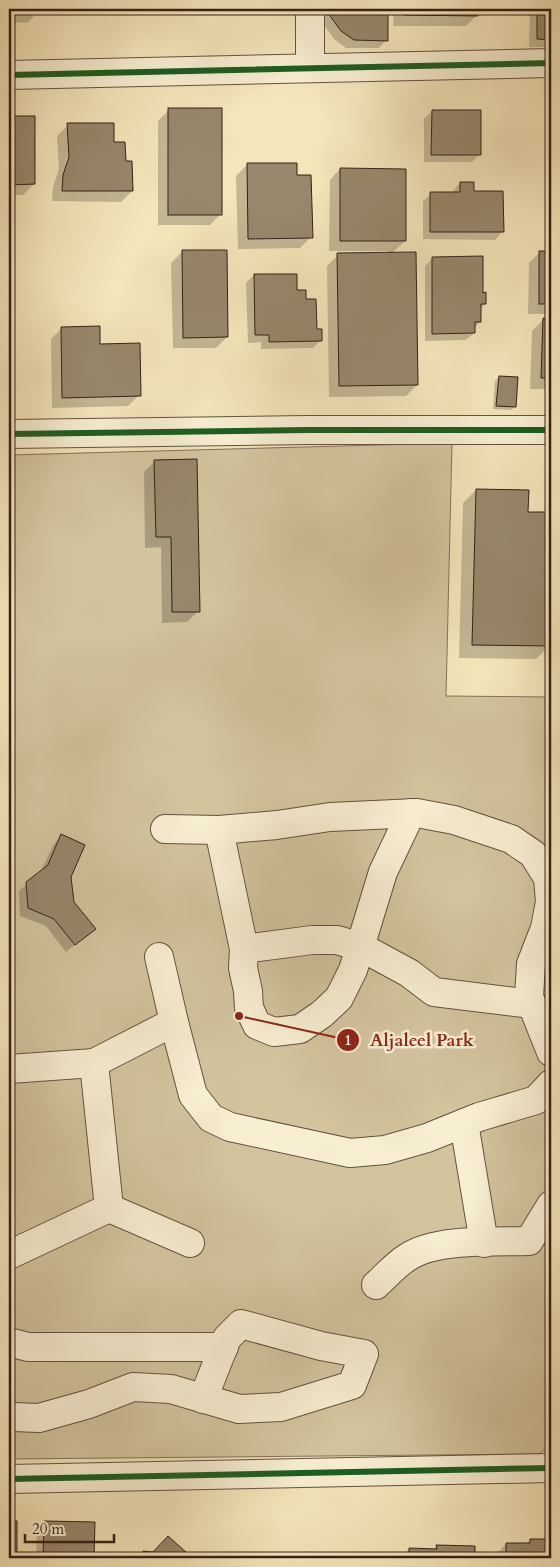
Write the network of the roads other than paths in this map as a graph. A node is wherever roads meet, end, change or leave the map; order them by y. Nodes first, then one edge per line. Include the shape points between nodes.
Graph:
1 (310, 9) edge
2 (551, 64) edge
3 (310, 68) junction
4 (9, 74) edge
5 (551, 430) edge
6 (9, 434) edge
7 (411, 813) junction
8 (166, 829) dead end
9 (219, 830) junction
10 (361, 947) junction
11 (244, 949) junction
12 (159, 957) dead end
13 (532, 1004) junction
14 (174, 1022) junction
15 (551, 1052) edge
16 (94, 1063) junction
17 (9, 1070) edge
18 (551, 1084) edge
19 (464, 1123) junction
20 (551, 1205) edge
21 (110, 1208) junction
22 (484, 1242) junction
23 (190, 1243) dead end
24 (9, 1255) edge
25 (376, 1285) dead end
26 (9, 1342) edge
27 (224, 1347) junction
28 (203, 1399) junction
29 (9, 1415) edge
30 (551, 1468) edge
31 (9, 1479) edge

1 - 3 street
2 - 3 street
3 - 4 street
5 - 6 street
7 - 9 street via 330,817
7 - 10 street via 383,872
7 - 13 street via 486,829 511,839 533,854 548,878 550,902 545,928 531,964 529,997
8 - 9 street
9 - 11 street
10 - 11 street via 338,940 312,940
10 - 11 street via 354,970 339,998 300,1029 274,1032 257,1025 249,1008 243,968
10 - 13 street via 409,973 434,992
12 - 14 street
13 - 15 street
14 - 16 street
14 - 19 street via 194,1095 211,1118 230,1127 350,1153 384,1150
16 - 17 street
16 - 21 street
18 - 19 street via 536,1100
19 - 22 street
20 - 22 street via 530,1241
21 - 23 street
21 - 24 street
22 - 25 street via 430,1248 409,1256
26 - 27 street via 28,1347
27 - 28 street
27 - 28 street via 227,1338 241,1324 364,1354 352,1385 281,1407 239,1410
28 - 29 street via 171,1389 133,1387 40,1418
30 - 31 street

